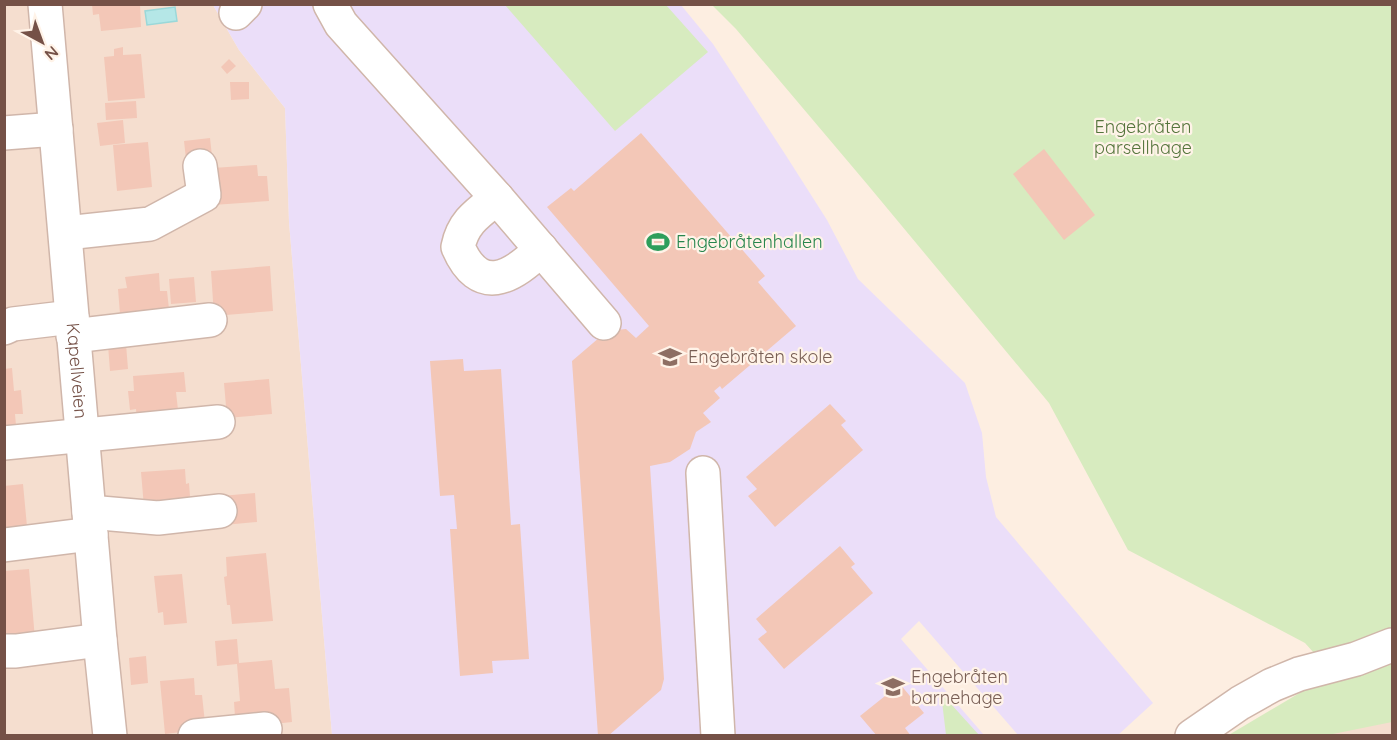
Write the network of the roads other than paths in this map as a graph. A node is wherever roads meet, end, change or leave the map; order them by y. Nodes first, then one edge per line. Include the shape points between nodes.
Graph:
1 (45, 4) edge
2 (330, 4) edge
3 (56, 129) junction
4 (4, 133) edge
5 (200, 166) dead end
6 (497, 198) junction
7 (66, 233) junction
8 (541, 249) junction
9 (210, 320) dead end
10 (604, 323) dead end
11 (72, 326) junction
12 (4, 328) edge
13 (218, 422) dead end
14 (84, 436) junction
15 (4, 443) edge
16 (703, 473) dead end
17 (220, 511) dead end
18 (90, 523) junction
19 (4, 545) edge
20 (100, 640) junction
21 (1392, 645) edge
22 (4, 651) edge
23 (266, 729) dead end
24 (110, 735) edge
25 (195, 735) edge
26 (718, 735) edge
27 (1192, 735) edge

1 - 3 street, Kapellveien
2 - 6 street via 341,24
3 - 4 street
3 - 7 street, Kapellveien
5 - 7 street via 204,195 150,224
6 - 8 street
6 - 8 street via 467,223 461,234 458,247 471,270 483,278 501,277
7 - 11 street, Kapellveien
8 - 10 street
9 - 11 street
11 - 12 street via 13,324
11 - 14 street, Kapellveien
13 - 14 street
14 - 15 street
14 - 18 street, Kapellveien
16 - 26 street
17 - 18 street
18 - 19 street
18 - 20 street, Kapellveien
20 - 22 street
20 - 24 street, Kapellveien
21 - 27 street via 1272,685
23 - 25 street

